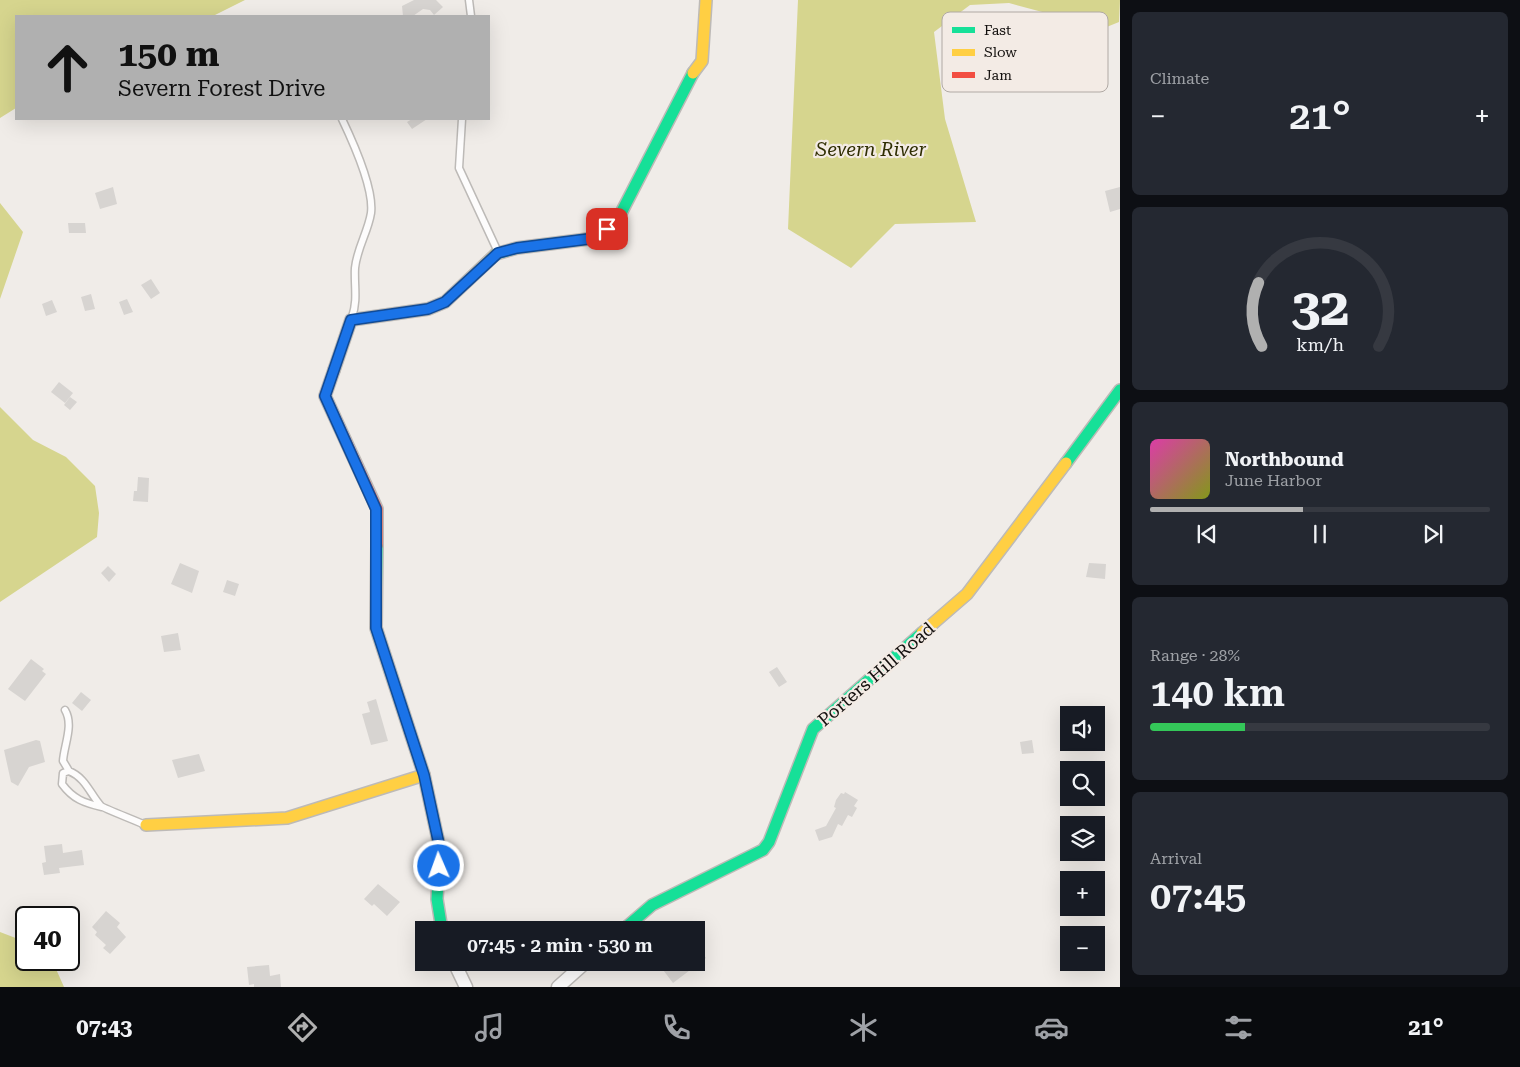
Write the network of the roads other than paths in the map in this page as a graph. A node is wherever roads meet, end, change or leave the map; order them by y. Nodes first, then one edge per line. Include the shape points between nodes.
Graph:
1 (469, 0) edge
2 (706, 0) edge
3 (471, 15) edge
4 (342, 120) edge
5 (462, 120) edge
6 (498, 253) junction
7 (351, 320) junction
8 (1120, 390) edge
9 (65, 710) dead end
10 (69, 771) junction
11 (424, 775) junction
12 (102, 807) junction
13 (146, 825) joint
14 (441, 921) edge
15 (633, 921) edge
16 (458, 971) edge
17 (576, 971) edge
18 (466, 987) edge
19 (558, 987) edge

1 - 3 lane
2 - 6 street via 702,61 690,77 618,219 596,238
4 - 7 lane via 358,157 371,205 355,268 357,305
5 - 6 lane via 459,168
6 - 7 street via 445,302 428,309
7 - 11 street via 325,396 376,509 376,628
8 - 15 street, Porters Hill Road via 967,594 813,729 763,850 652,905
9 - 10 lane via 69,716 69,729 63,761
10 - 12 lane via 88,786
10 - 12 lane via 63,773 61,779 69,794 83,803
11 - 13 street via 287,818
11 - 14 street via 440,849 437,899
12 - 13 lane
16 - 18 street
17 - 19 street

